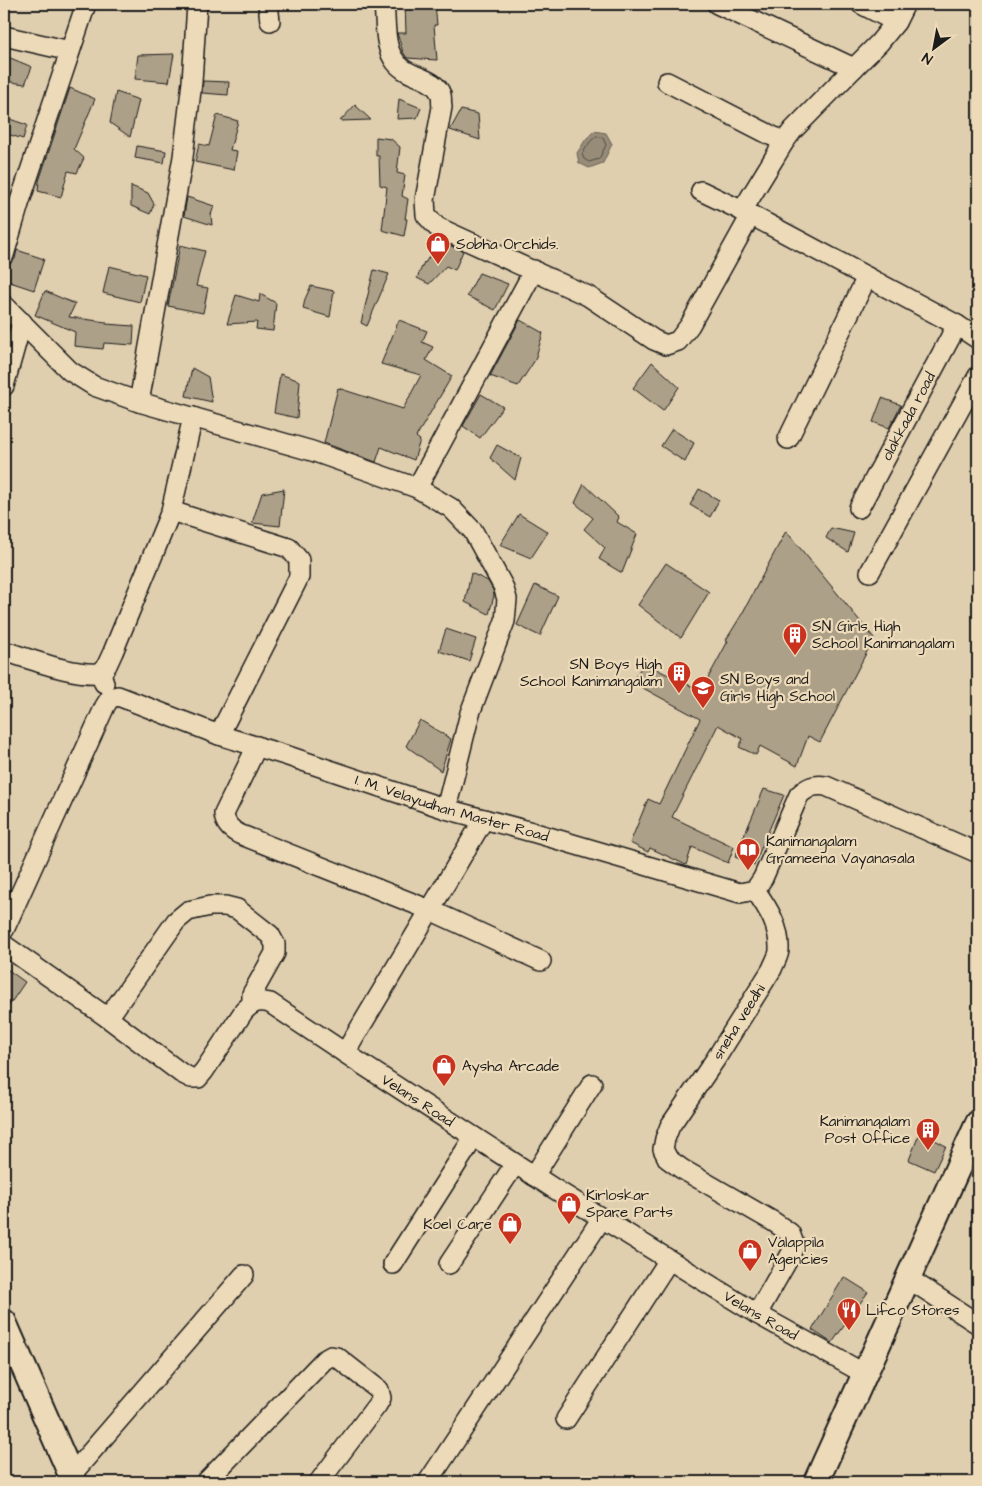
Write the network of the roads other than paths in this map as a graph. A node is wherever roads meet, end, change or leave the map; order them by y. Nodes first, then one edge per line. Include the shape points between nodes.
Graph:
1 (86, 4) edge
2 (197, 4) edge
3 (384, 4) edge
4 (717, 4) edge
5 (861, 4) edge
6 (905, 4) edge
7 (896, 22) junction
8 (4, 36) edge
9 (70, 51) junction
10 (854, 68) junction
11 (667, 82) dead end
12 (784, 142) junction
13 (701, 191) dead end
14 (747, 213) junction
15 (4, 255) edge
16 (534, 270) junction
17 (867, 277) junction
18 (4, 304) edge
19 (22, 322) junction
20 (957, 324) junction
21 (978, 339) edge
22 (978, 376) edge
23 (4, 386) edge
24 (139, 402) junction
25 (192, 417) junction
26 (788, 439) dead end
27 (417, 488) junction
28 (859, 508) dead end
29 (171, 511) junction
30 (870, 572) dead end
31 (4, 651) edge
32 (101, 673) junction
33 (110, 698) junction
34 (219, 736) junction
35 (257, 746) junction
36 (446, 809) junction
37 (484, 819) junction
38 (978, 853) edge
39 (755, 890) junction
40 (430, 910) junction
41 (4, 930) edge
42 (4, 945) edge
43 (541, 961) dead end
44 (252, 1003) junction
45 (108, 1018) junction
46 (345, 1053) junction
47 (592, 1084) dead end
48 (978, 1123) edge
49 (474, 1137) junction
50 (515, 1164) junction
51 (534, 1176) junction
52 (602, 1218) junction
53 (669, 1260) junction
54 (393, 1264) dead end
55 (449, 1264) dead end
56 (244, 1275) dead end
57 (908, 1279) junction
58 (757, 1314) junction
59 (4, 1322) edge
60 (978, 1324) edge
61 (865, 1374) junction
62 (566, 1419) dead end
63 (70, 1480) edge
64 (206, 1482) edge
65 (319, 1482) edge
66 (428, 1482) edge
67 (816, 1482) edge

1 - 9 street
2 - 24 street via 183,157
3 - 16 street via 392,58 401,70 433,83 441,95 442,107 425,200 426,215 436,226
4 - 10 street
5 - 7 street
6 - 7 street
7 - 10 street
8 - 9 street
9 - 15 street
10 - 12 street
11 - 12 street
12 - 14 street
13 - 14 street
14 - 16 street via 690,325 678,341 666,345 588,296
14 - 17 street
16 - 27 street
17 - 20 street
17 - 26 street
18 - 19 street
19 - 23 street
19 - 24 street via 70,371 94,386
20 - 21 street
20 - 28 street, olakkada road
22 - 30 street
24 - 25 street
25 - 27 street via 312,451
25 - 29 street
27 - 36 street via 451,508 473,532 507,598 506,621 470,714
29 - 32 street via 113,652
29 - 34 street via 289,548 299,560 299,577
31 - 32 street via 75,671
32 - 33 street
33 - 34 street, I. M. Velayudhan Master Road via 118,696
33 - 41 street
34 - 35 street, I. M. Velayudhan Master Road
35 - 36 street, I. M. Velayudhan Master Road
35 - 40 street via 224,814 225,822 232,830
36 - 37 street, I. M. Velayudhan Master Road
37 - 39 street, I. M. Velayudhan Master Road via 740,893
37 - 40 street
38 - 39 street via 816,784 799,795
39 - 58 street, sneha veedhi via 770,911 779,952 772,969 716,1060 670,1126 663,1149 668,1159 682,1169 790,1233 794,1244 791,1254
40 - 43 street
40 - 46 street
42 - 45 street
44 - 45 street via 198,1078 181,1073
44 - 45 street via 252,994 275,953 275,944 270,935 237,909 210,906 188,911 176,921
44 - 46 street, Velans Road via 270,1003
46 - 49 street, Velans Road
47 - 51 street
48 - 57 main road
49 - 50 street, Velans Road
49 - 54 street
50 - 51 street, Velans Road
50 - 55 street
51 - 52 street, Velans Road
52 - 53 street, Velans Road
52 - 66 street
53 - 58 street, Velans Road
53 - 62 street
56 - 63 street
57 - 60 street
57 - 61 main road
58 - 61 street, Velans Road
59 - 63 main road
61 - 67 main road
64 - 65 street via 331,1356 337,1357 379,1390 381,1398

